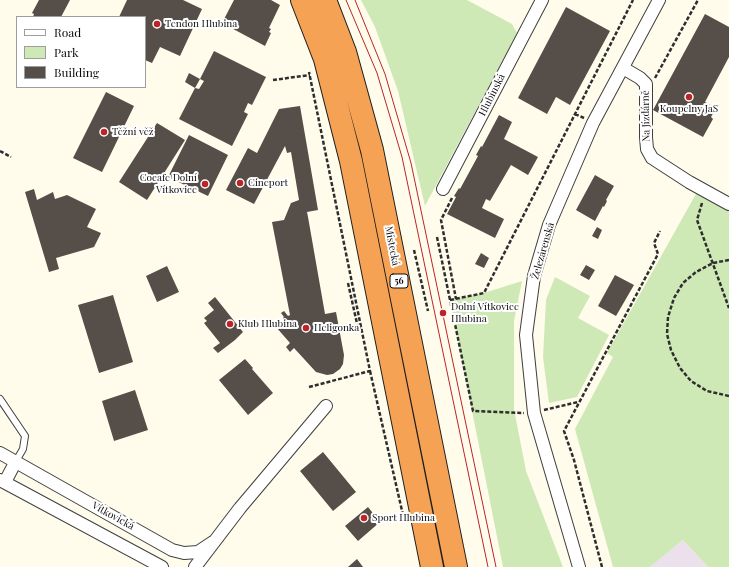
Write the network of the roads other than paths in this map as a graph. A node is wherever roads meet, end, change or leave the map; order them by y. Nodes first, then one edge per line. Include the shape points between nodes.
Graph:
1 (302, 0) edge
2 (324, 0) edge
3 (542, 0) edge
4 (660, 0) edge
5 (623, 68) junction
6 (443, 189) road end
7 (729, 204) edge
8 (0, 399) edge
9 (326, 406) dead end
10 (0, 453) edge
11 (16, 461) junction
12 (2, 481) edge
13 (213, 542) junction
14 (162, 567) edge
15 (195, 567) edge
16 (432, 567) edge
17 (456, 567) edge
18 (580, 567) edge

1 - 16 highway, 56 via 325,59 351,161
2 - 17 highway, Místecká / 56 via 345,52 372,150
3 - 6 street, Hlubinská
4 - 5 street, Železárenská
5 - 7 street, Na Jízdárně via 644,81 649,154 661,164
5 - 18 street, Železárenská via 593,123 552,217 534,276 526,335 534,413
8 - 11 lane via 25,436 23,449
9 - 13 street, Vítkovická
10 - 11 street, Vítkovická
11 - 12 street
11 - 13 street, Vítkovická via 172,550 184,553 198,552
12 - 14 street
13 - 15 street, Vítkovická

